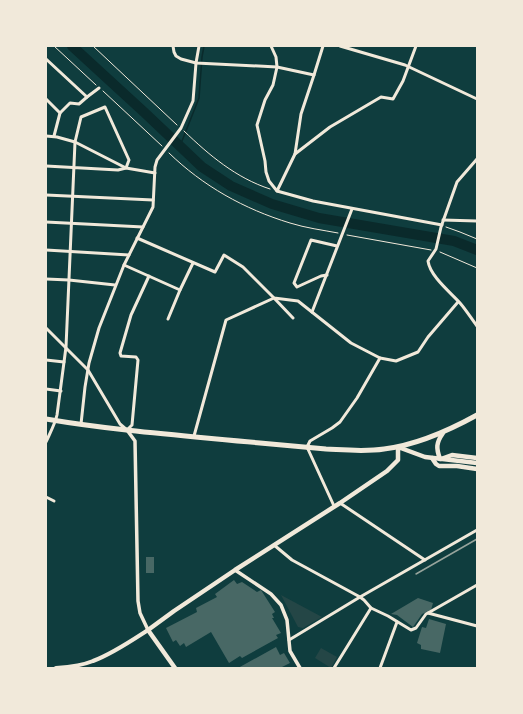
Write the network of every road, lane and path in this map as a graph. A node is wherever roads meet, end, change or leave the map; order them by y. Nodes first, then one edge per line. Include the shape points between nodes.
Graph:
1 (54, 46) edge
2 (173, 46) edge
3 (199, 46) edge
4 (271, 46) edge
5 (323, 46) edge
6 (340, 46) edge
7 (416, 46) edge
8 (46, 59) edge
9 (196, 63) junction
10 (277, 67) junction
11 (408, 67) junction
12 (314, 75) junction
13 (99, 88) junction
14 (87, 97) junction
15 (46, 99) edge
16 (477, 99) edge
17 (60, 113) junction
18 (46, 136) edge
19 (54, 136) junction
20 (75, 142) junction
21 (166, 148) junction
22 (295, 154) junction
23 (477, 159) edge
24 (46, 166) edge
25 (74, 168) junction
26 (126, 168) junction
27 (155, 173) junction
28 (277, 191) junction
29 (46, 195) edge
30 (72, 196) junction
31 (153, 200) junction
32 (352, 210) junction
33 (443, 220) junction
34 (477, 221) edge
35 (46, 222) edge
36 (71, 224) junction
37 (441, 226) junction
38 (143, 227) junction
39 (343, 233) junction
40 (137, 238) junction
41 (477, 239) edge
42 (337, 246) junction
43 (46, 250) edge
44 (436, 250) junction
45 (70, 251) junction
46 (129, 255) junction
47 (193, 263) junction
48 (124, 265) junction
49 (477, 268) edge
50 (327, 275) junction
51 (149, 276) junction
52 (46, 279) edge
53 (69, 280) junction
54 (116, 285) junction
55 (180, 290) junction
56 (274, 298) junction
57 (458, 302) junction
58 (312, 312) junction
59 (293, 318) dead end
60 (168, 319) dead end
61 (477, 326) edge
62 (46, 328) edge
63 (48, 332) edge
64 (66, 347) junction
65 (380, 358) junction
66 (46, 360) edge
67 (64, 362) junction
68 (88, 370) junction
69 (46, 389) edge
70 (60, 391) junction
71 (477, 415) edge
72 (46, 419) edge
73 (56, 421) junction
74 (81, 424) junction
75 (127, 430) junction
76 (443, 432) junction
77 (194, 436) junction
78 (46, 442) edge
79 (306, 447) junction
80 (398, 447) junction
81 (432, 458) junction
82 (477, 458) edge
83 (440, 460) junction
84 (477, 463) edge
85 (477, 469) edge
86 (46, 497) edge
87 (54, 501) dead end
88 (340, 503) junction
89 (334, 506) junction
90 (477, 530) edge
91 (274, 545) junction
92 (425, 560) junction
93 (235, 570) junction
94 (477, 585) edge
95 (360, 597) junction
96 (371, 608) junction
97 (428, 613) junction
98 (397, 622) junction
99 (477, 626) edge
100 (148, 630) junction
101 (289, 640) junction
102 (56, 668) edge
103 (175, 668) edge
104 (300, 668) edge
105 (334, 668) edge
106 (380, 668) edge

1 - 13 path
2 - 9 street via 176,56
3 - 9 street
4 - 10 street
5 - 12 street
6 - 11 street
7 - 11 street
8 - 14 street
9 - 10 street
9 - 21 street via 193,102
10 - 12 street
10 - 28 street via 273,85 257,125 266,172
11 - 16 street
11 - 22 street via 393,100 381,97 330,127
12 - 22 street via 301,114
13 - 14 street
13 - 21 path
14 - 17 street via 79,104 70,103
15 - 17 street
17 - 19 street
18 - 19 street
19 - 20 street
20 - 25 street
20 - 26 street
20 - 26 street via 81,117 105,107 129,160
21 - 27 street via 157,160
21 - 39 path via 200,179 254,211 291,223
22 - 28 street
23 - 33 street via 457,182
24 - 25 street
25 - 26 street
25 - 30 street
26 - 27 street
27 - 31 street
28 - 32 street
29 - 30 street
30 - 31 street
30 - 36 street
31 - 38 street
32 - 37 street
32 - 39 street
33 - 34 street
33 - 37 street
35 - 36 street
36 - 38 street
36 - 45 street
37 - 41 path
37 - 44 street
38 - 40 street
39 - 42 street
39 - 44 path
40 - 46 street
40 - 47 street
42 - 50 street
42 - 50 street via 312,240 294,283 297,287
43 - 45 street
44 - 49 path
44 - 57 street via 428,261 429,266 442,286
45 - 46 street
45 - 53 street
46 - 48 street
47 - 55 street
47 - 56 street via 216,272 224,255 243,267
48 - 51 street
48 - 54 street
50 - 58 street
51 - 55 street
51 - 75 street via 131,314 120,353 121,356 136,357 138,360 132,426
52 - 53 street
53 - 54 street
53 - 64 street
54 - 68 street via 99,328
55 - 60 street
56 - 58 street via 298,302
56 - 59 street
56 - 77 street via 226,320
57 - 61 street
57 - 65 street via 418,352 396,361
58 - 65 street via 351,343
62 - 63 street
63 - 64 street
64 - 67 street
64 - 68 street
65 - 79 street via 340,422 310,441
66 - 67 street
67 - 70 street
68 - 74 street
68 - 75 street via 120,424
69 - 70 street
70 - 73 street
71 - 76 highway
72 - 73 highway
73 - 74 highway
73 - 78 street
74 - 75 highway
75 - 77 highway
75 - 100 street via 136,441 138,601 140,613
76 - 80 highway
76 - 83 main road via 437,444
77 - 79 highway
79 - 80 highway via 365,451
79 - 89 street
80 - 81 main road
80 - 88 main road via 398,460
81 - 83 main road
81 - 85 main road via 439,466
82 - 83 main road via 452,455
83 - 84 main road
86 - 87 street
88 - 89 main road
88 - 92 street
89 - 91 main road
90 - 92 street
91 - 93 main road
91 - 95 street via 292,560
92 - 95 street
93 - 100 main road
93 - 101 street via 271,594 281,605 287,620
94 - 97 street
95 - 96 street
95 - 101 street
96 - 98 street
96 - 105 street
97 - 98 street via 416,628 411,630
97 - 99 street
98 - 106 street
100 - 102 main road via 93,661
100 - 103 main road
101 - 104 street via 290,651

